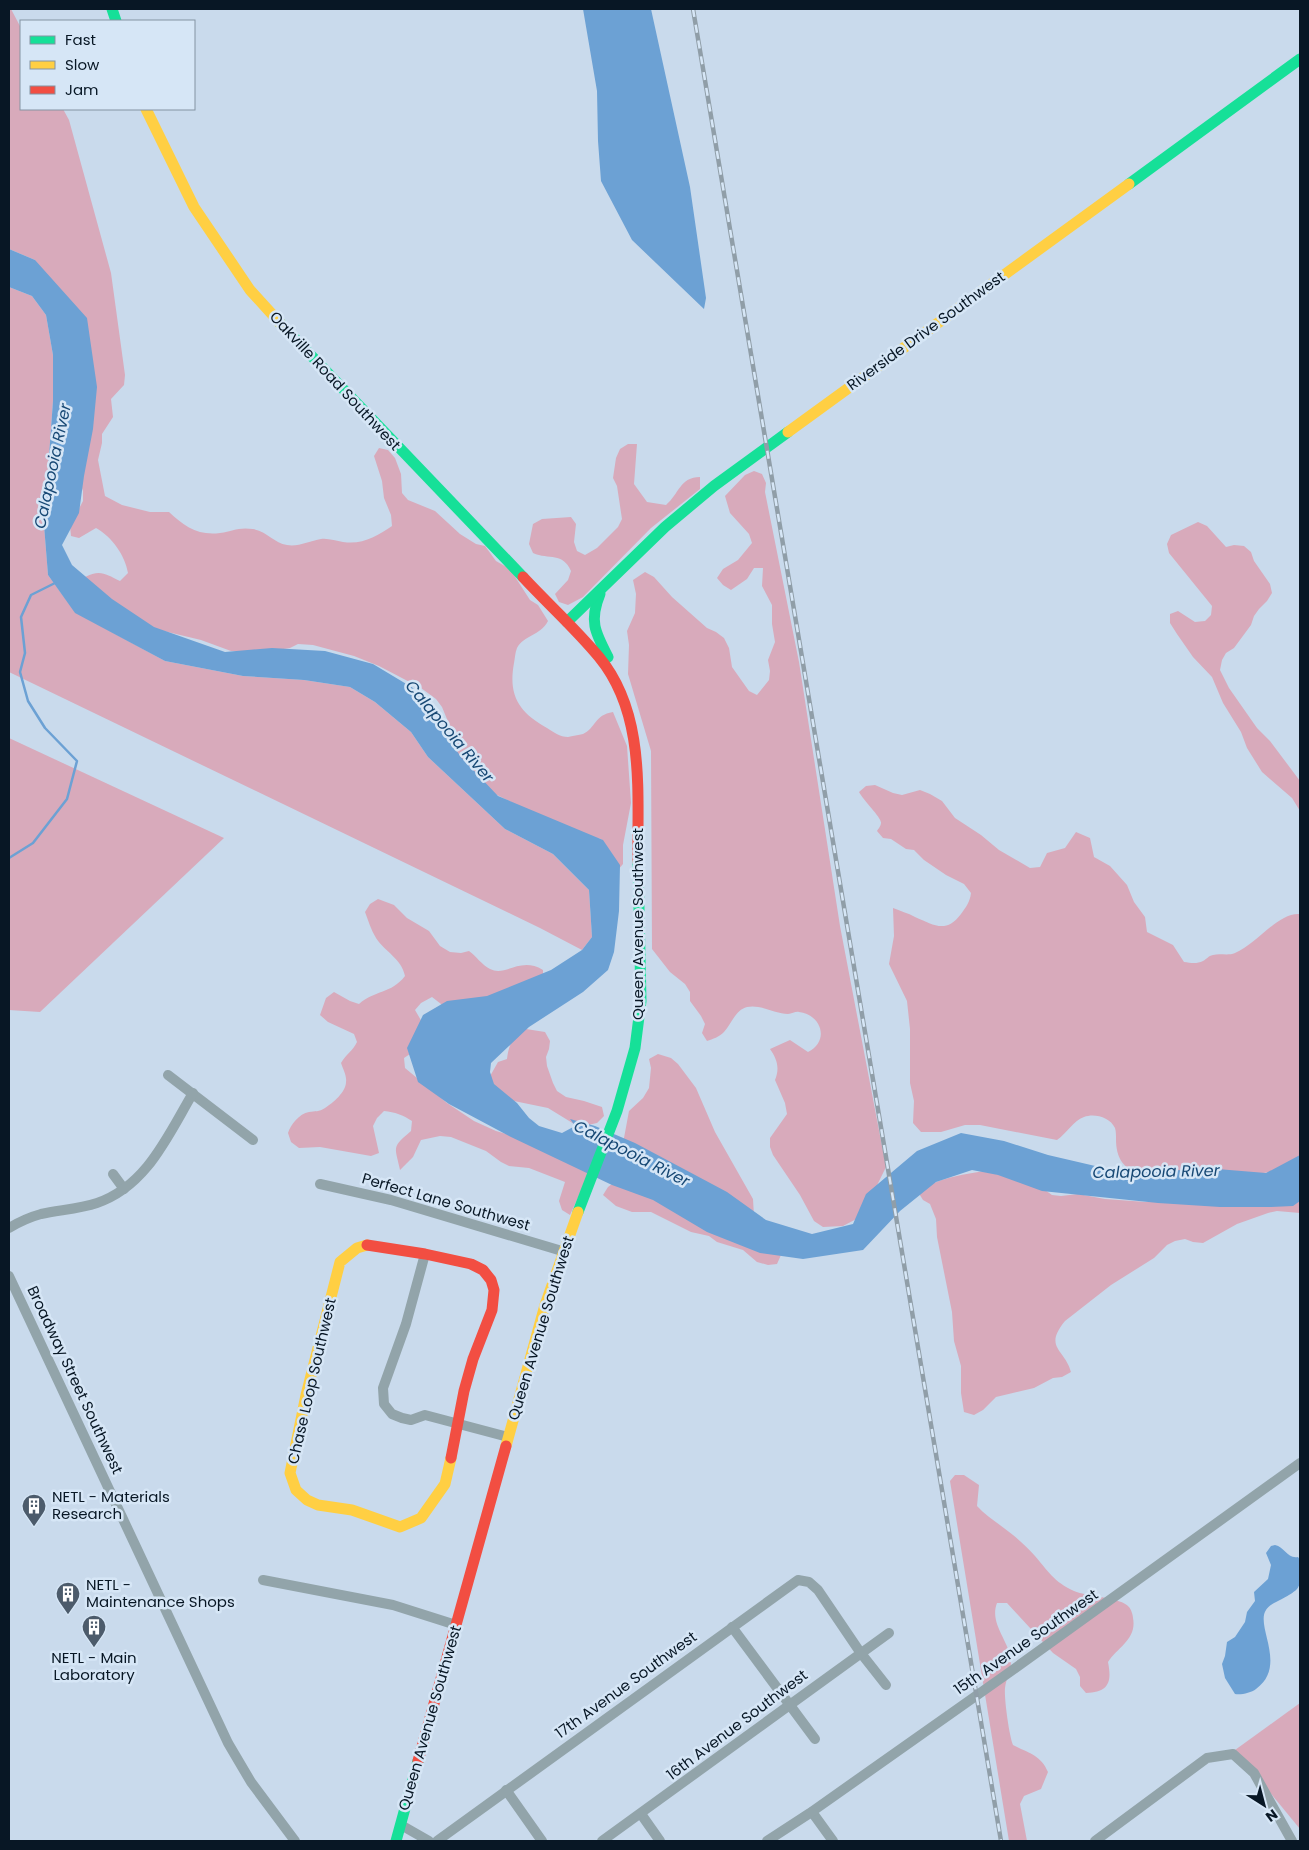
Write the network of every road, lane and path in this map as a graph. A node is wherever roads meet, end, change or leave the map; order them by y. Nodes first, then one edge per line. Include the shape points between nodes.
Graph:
1 (1300, 59) edge
2 (146, 110) edge
3 (603, 587) junction
4 (567, 622) junction
5 (613, 677) junction
6 (168, 1075) dead end
7 (193, 1093) junction
8 (253, 1140) dead end
9 (113, 1174) dead end
10 (320, 1184) dead end
11 (124, 1189) junction
12 (9, 1228) edge
13 (562, 1251) junction
14 (425, 1254) junction
15 (9, 1276) edge
16 (459, 1424) junction
17 (508, 1437) junction
18 (1300, 1463) edge
19 (263, 1580) dead end
20 (456, 1625) junction
21 (732, 1627) junction
22 (888, 1633) dead end
23 (860, 1652) junction
24 (886, 1685) dead end
25 (789, 1705) junction
26 (815, 1739) dead end
27 (506, 1790) junction
28 (812, 1812) junction
29 (641, 1814) junction
30 (400, 1825) junction
31 (295, 1841) edge
32 (396, 1841) edge
33 (429, 1841) edge
34 (436, 1841) edge
35 (542, 1841) edge
36 (602, 1841) edge
37 (660, 1841) edge
38 (767, 1841) edge
39 (833, 1841) edge
40 (1095, 1841) edge
41 (1292, 1841) edge

1 - 3 main road, Riverside Drive Southwest via 714,486 665,527
2 - 4 main road, Oakville Road Southwest via 194,207 256,296
3 - 4 main road, Riverside Drive Southwest
3 - 5 main road via 595,604 593,622
4 - 5 main road, Queen Avenue Southwest
5 - 13 main road, Queen Avenue Southwest via 633,726 638,760 640,1014 628,1078 615,1119
6 - 7 street
7 - 8 street
7 - 11 street via 153,1161
9 - 11 street
10 - 13 street, Perfect Lane Southwest via 391,1200
11 - 12 street via 96,1203 40,1214
13 - 17 main road, Queen Avenue Southwest
14 - 16 main road, Chase Loop Southwest via 484,1270 494,1290 492,1310 464,1391
14 - 16 street via 406,1324 383,1388 384,1404 392,1414 402,1418 411,1420 426,1415
14 - 16 main road, Chase Loop Southwest via 367,1245 357,1248 340,1262 290,1473 296,1490 318,1505 352,1510 400,1527 421,1518 445,1484
15 - 31 street, Broadway Street Southwest via 228,1743 250,1782
16 - 17 street
17 - 20 main road, Queen Avenue Southwest
18 - 28 street, 15th Avenue Southwest
19 - 20 street via 393,1605
20 - 30 main road, Queen Avenue Southwest
21 - 23 street, 17th Avenue Southwest via 798,1580 809,1582 830,1606
21 - 25 street
21 - 27 street, 17th Avenue Southwest
22 - 23 street, 16th Avenue Southwest
23 - 24 street, 17th Avenue Southwest
23 - 25 street, 16th Avenue Southwest
25 - 26 street
25 - 29 street, 16th Avenue Southwest
27 - 34 street, 17th Avenue Southwest
27 - 35 street
28 - 38 street, 15th Avenue Southwest
28 - 39 street
29 - 36 street, 16th Avenue Southwest
29 - 37 street
30 - 32 main road, Queen Avenue Southwest
30 - 33 street
40 - 41 street via 1207,1758 1233,1754 1254,1772

